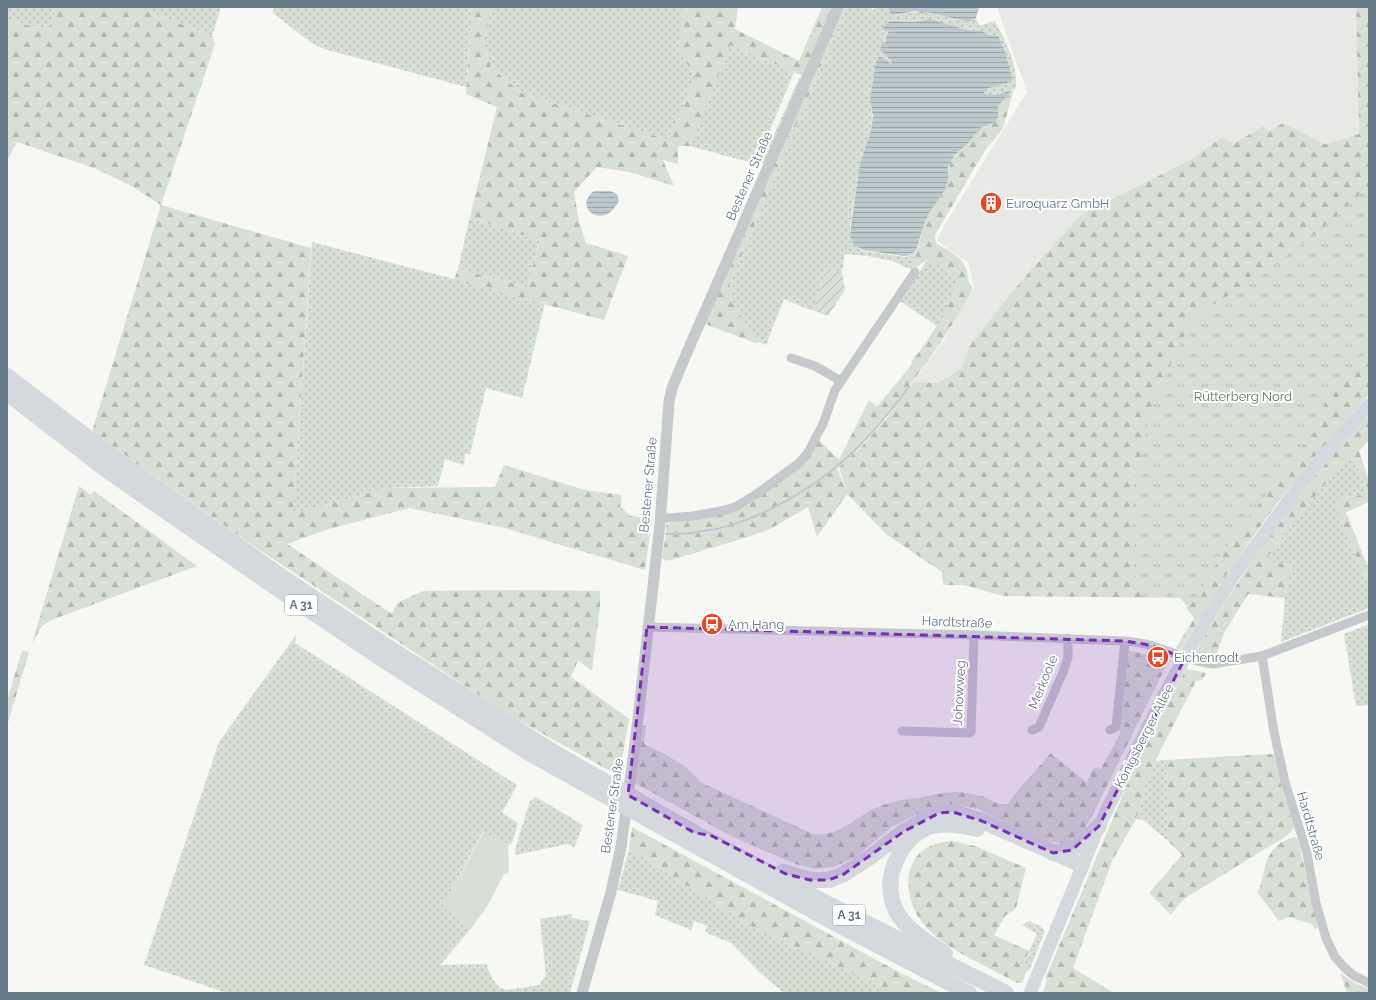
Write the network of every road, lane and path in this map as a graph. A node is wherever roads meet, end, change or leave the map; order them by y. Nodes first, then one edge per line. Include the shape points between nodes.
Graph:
1 (838, 7) edge
2 (915, 272) dead end
3 (791, 358) dead end
4 (7, 376) edge
5 (842, 381) junction
6 (7, 393) edge
7 (1369, 405) edge
8 (660, 522) junction
9 (1369, 615) edge
10 (647, 627) junction
11 (974, 635) junction
12 (1068, 638) junction
13 (1125, 641) junction
14 (1262, 656) junction
15 (1032, 730) dead end
16 (1110, 730) dead end
17 (902, 731) dead end
18 (1099, 826) junction
19 (695, 833) junction
20 (1053, 853) junction
21 (1080, 871) junction
22 (1369, 983) edge
23 (1031, 989) edge
24 (582, 993) edge
25 (969, 993) edge
26 (1006, 993) edge
27 (1011, 993) edge

1 - 8 street, Bestener Straße via 672,388
2 - 5 street
3 - 5 street via 815,366
4 - 19 highway, A 31 via 112,456 285,579 556,753
5 - 8 street via 820,430 799,464 735,507 693,516 667,518
6 - 25 highway, A 31 via 105,469 278,590 529,753 831,921
7 - 18 main road, Königsberger Allee via 1302,482 1232,578 1163,698
8 - 10 street, Bestener Straße
9 - 14 street, Hardtstraße
10 - 11 street, Hardtstraße
10 - 24 street, Bestener Straße via 621,847
11 - 12 street, Hardtstraße
11 - 17 street, Johowweg via 971,732
12 - 13 street, Hardtstraße
12 - 15 street, Merkoole via 1068,658 1064,670 1038,727
13 - 14 street, Hardtstraße via 1149,645 1206,663
13 - 16 street via 1116,727
14 - 22 street, Hardtstraße via 1285,782 1307,853 1316,903 1326,938 1335,957 1345,968
18 - 20 highway via 1072,850
18 - 21 main road, Königsberger Allee
19 - 20 highway via 710,835 786,874 810,880 829,880 844,874 903,832 928,818 953,812
19 - 26 highway, A 31 via 830,905
20 - 21 highway
21 - 23 main road, Königsberger Allee
21 - 27 highway via 976,829 956,825 927,828 913,836 904,846 894,865 891,894 894,907 903,922 956,961 1006,986

